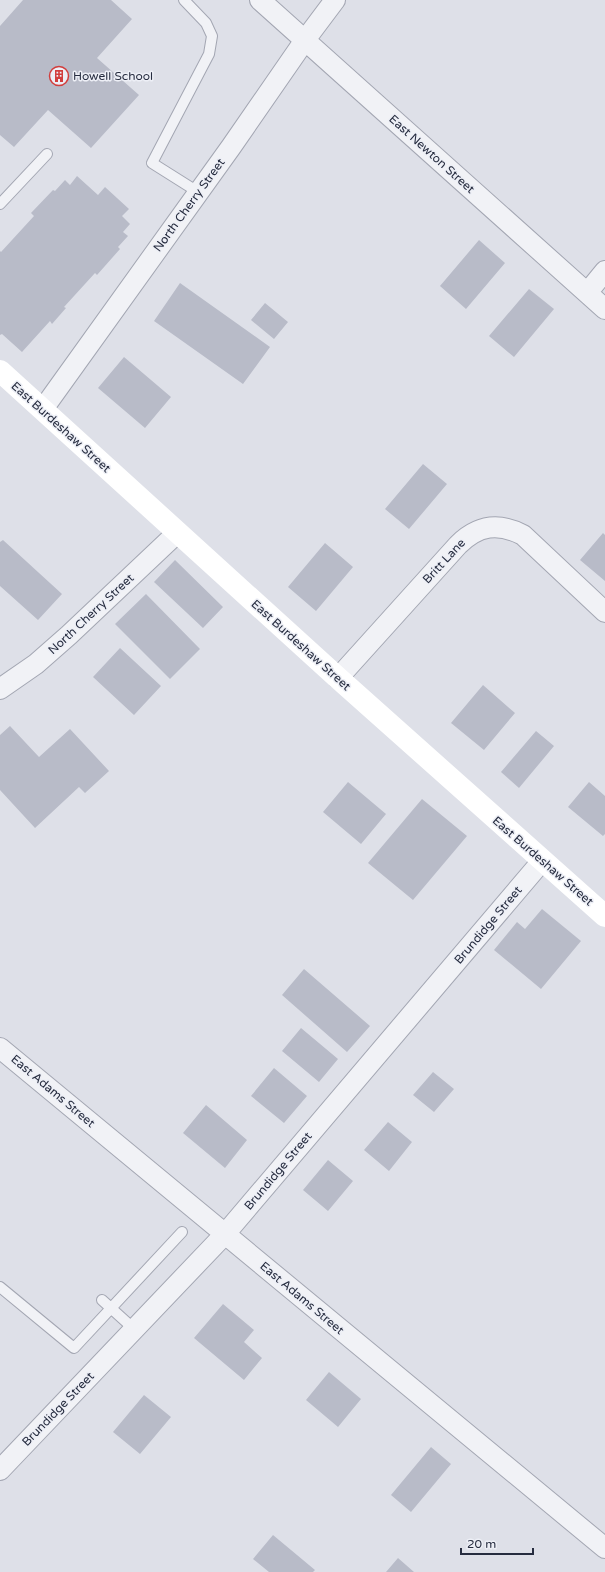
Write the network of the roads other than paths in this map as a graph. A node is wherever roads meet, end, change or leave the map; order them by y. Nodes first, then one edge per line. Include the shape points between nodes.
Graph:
1 (184, 0) edge
2 (260, 0) edge
3 (335, 0) edge
4 (305, 40) junction
5 (47, 154) dead end
6 (198, 192) junction
7 (0, 204) edge
8 (605, 271) edge
9 (587, 293) junction
10 (605, 309) edge
11 (0, 371) edge
12 (43, 409) junction
13 (178, 533) junction
14 (605, 612) edge
15 (338, 678) junction
16 (0, 690) edge
17 (542, 861) junction
18 (605, 916) edge
19 (0, 1048) edge
20 (182, 1232) dead end
21 (225, 1234) junction
22 (0, 1287) edge
23 (102, 1300) dead end
24 (111, 1308) junction
25 (134, 1329) junction
26 (0, 1470) edge
27 (605, 1548) edge

1 - 6 lane via 206,23 212,36 209,54 152,163
2 - 4 street, East Newton Street
3 - 4 street, North Cherry Street
4 - 6 street, North Cherry Street
4 - 9 street, East Newton Street
5 - 7 lane
6 - 12 street, North Cherry Street
8 - 9 street
9 - 10 street, East Newton Street
11 - 12 street, East Burdeshaw Street
12 - 13 street, East Burdeshaw Street
13 - 15 street, East Burdeshaw Street
13 - 16 street, North Cherry Street via 64,640
14 - 15 street, Britt Lane via 523,535 501,527 488,527 477,530 462,541
15 - 17 street, East Burdeshaw Street
17 - 18 street, East Burdeshaw Street
17 - 21 street, Brundidge Street
19 - 21 street, East Adams Street
20 - 24 lane
21 - 25 street, Brundidge Street
21 - 27 street, East Adams Street
22 - 24 lane via 74,1348
23 - 24 lane
24 - 25 lane
25 - 26 street, Brundidge Street

